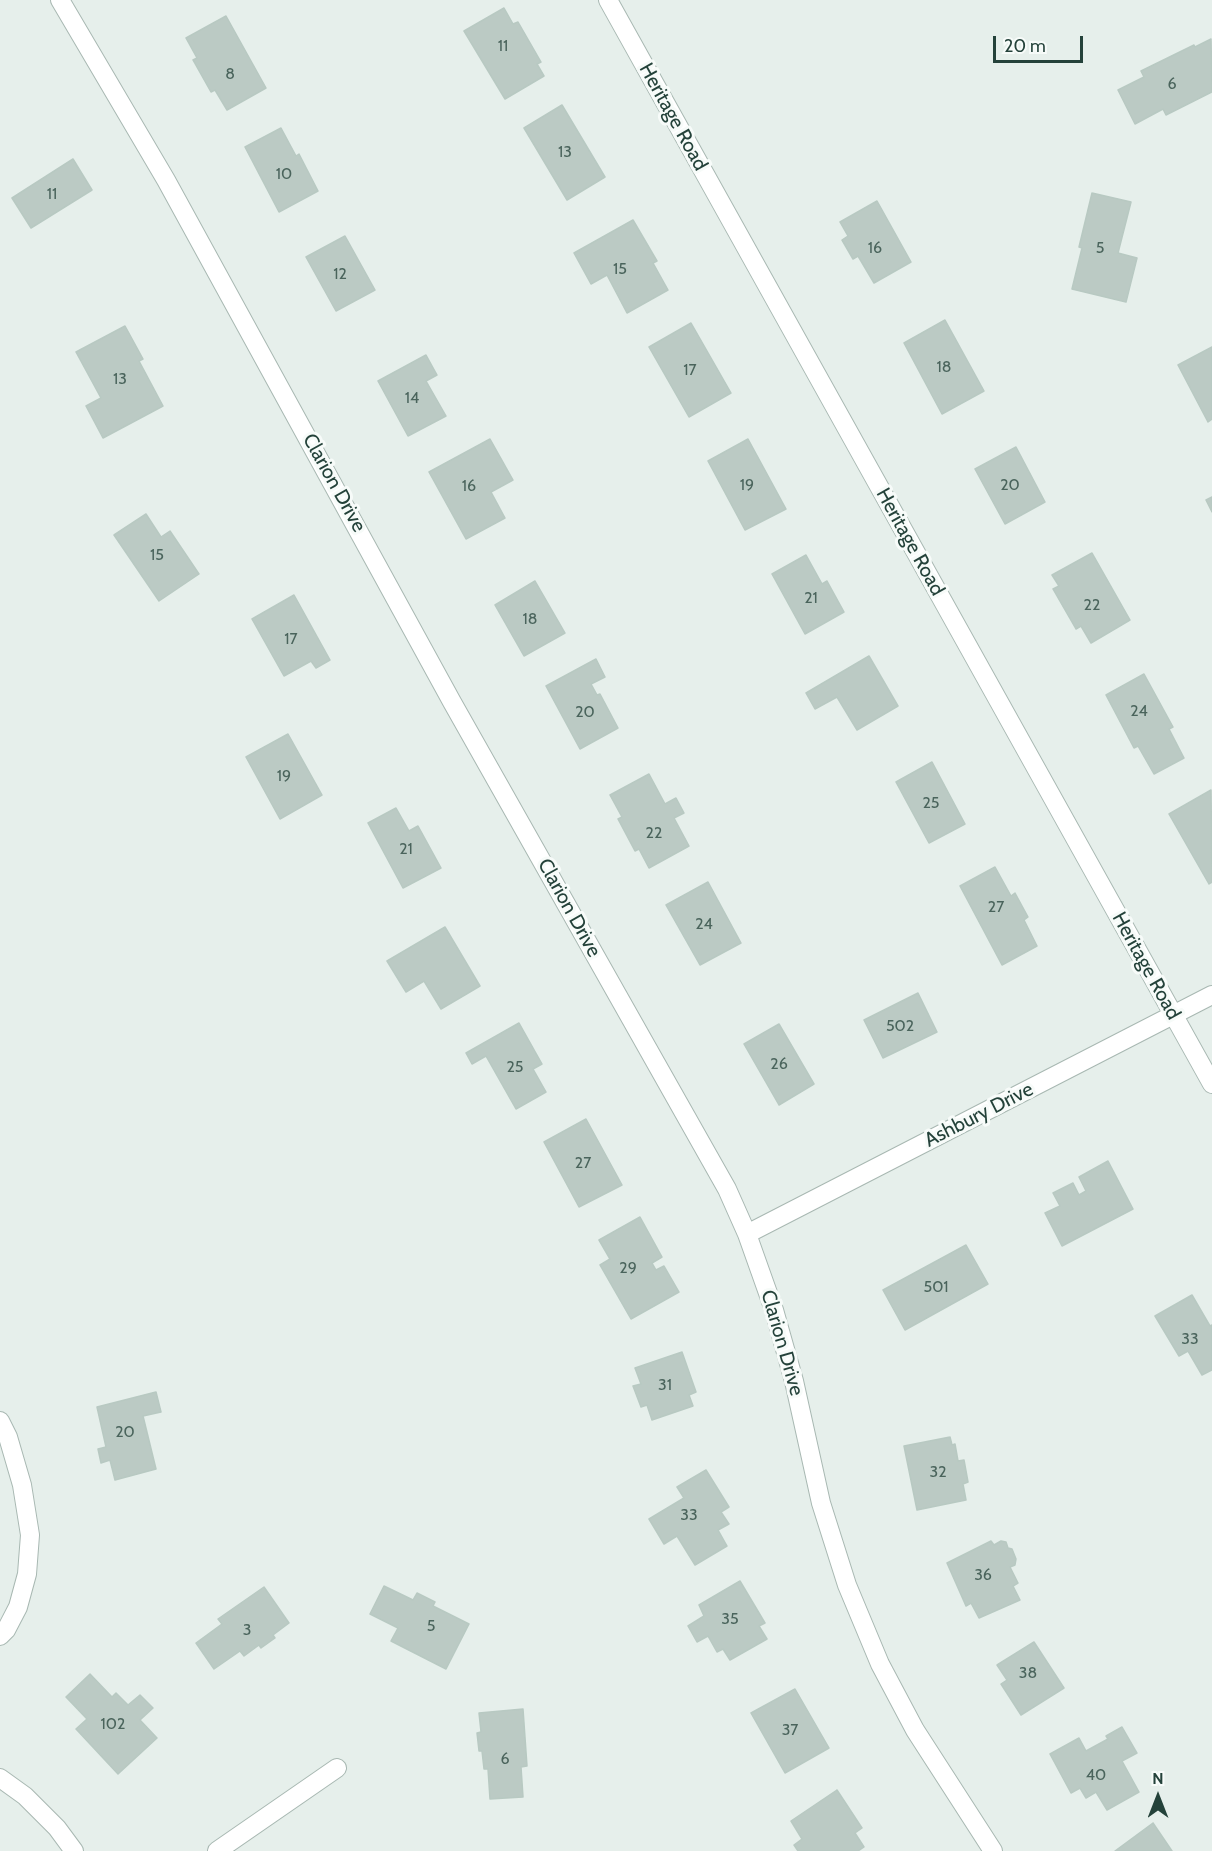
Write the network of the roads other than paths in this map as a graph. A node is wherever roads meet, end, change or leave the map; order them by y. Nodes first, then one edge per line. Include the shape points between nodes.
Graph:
1 (60, 0) edge
2 (608, 0) edge
3 (1212, 995) edge
4 (1174, 1016) junction
5 (1212, 1084) edge
6 (747, 1234) junction
7 (0, 1421) edge
8 (0, 1636) edge
9 (337, 1768) dead end
10 (0, 1778) edge
11 (74, 1851) edge
12 (218, 1851) edge
13 (993, 1851) edge

1 - 6 street, Clarion Drive via 188,220 447,692 727,1189
2 - 4 street, Heritage Road
3 - 4 street, Ashbury Drive
4 - 5 street, Heritage Road
4 - 6 street, Ashbury Drive
6 - 13 street, Clarion Drive via 783,1341 821,1503 847,1585 880,1664 915,1730
7 - 8 street via 22,1485 30,1535 21,1596
9 - 12 street
10 - 11 street via 26,1796

